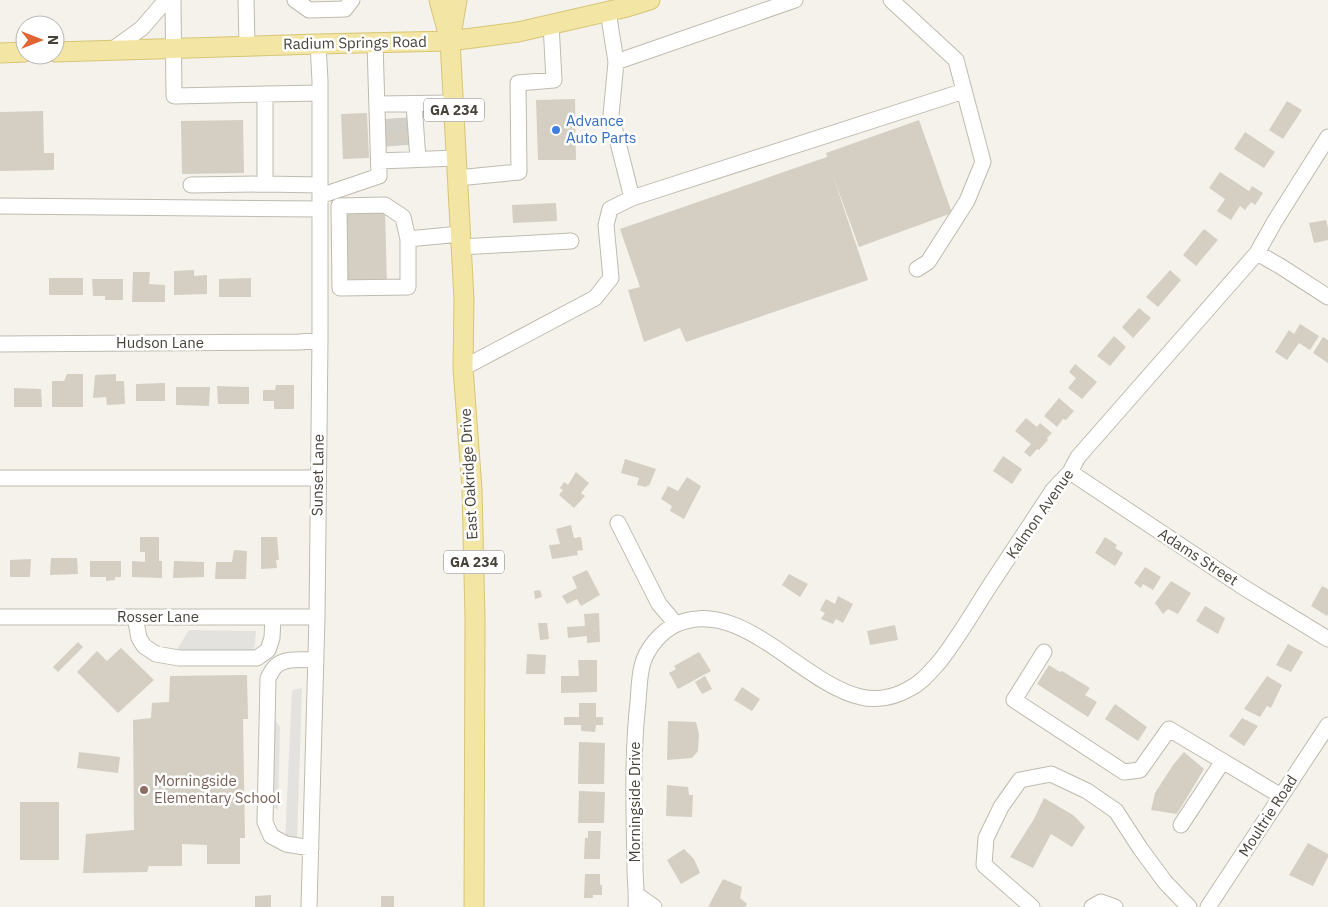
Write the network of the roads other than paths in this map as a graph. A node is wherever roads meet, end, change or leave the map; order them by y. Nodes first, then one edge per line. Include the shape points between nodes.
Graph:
1 (173, 0) edge
2 (246, 0) edge
3 (295, 0) edge
4 (352, 0) edge
5 (439, 0) edge
6 (457, 0) edge
7 (650, 0) edge
8 (795, 0) edge
9 (890, 0) edge
10 (608, 11) junction
11 (551, 24) junction
12 (450, 41) junction
13 (374, 43) junction
14 (318, 44) junction
15 (247, 46) junction
16 (174, 49) junction
17 (112, 50) junction
18 (15, 52) edge
19 (65, 52) edge
20 (0, 53) edge
21 (616, 62) junction
22 (964, 91) junction
23 (320, 93) junction
24 (265, 94) junction
25 (453, 103) junction
26 (397, 109) junction
27 (1328, 137) edge
28 (404, 154) junction
29 (456, 158) junction
30 (379, 161) junction
31 (457, 178) junction
32 (265, 184) junction
33 (191, 185) dead end
34 (632, 198) junction
35 (320, 202) junction
36 (0, 206) edge
37 (339, 219) junction
38 (408, 238) junction
39 (460, 241) junction
40 (571, 241) dead end
41 (1257, 253) junction
42 (917, 269) dead end
43 (1328, 297) edge
44 (320, 340) junction
45 (0, 344) edge
46 (463, 368) junction
47 (1070, 472) junction
48 (0, 478) edge
49 (318, 478) junction
50 (618, 523) dead end
51 (0, 617) edge
52 (135, 617) junction
53 (273, 617) junction
54 (317, 618) junction
55 (676, 624) junction
56 (1328, 639) edge
57 (1044, 652) dead end
58 (316, 660) junction
59 (639, 698) joint
60 (1328, 725) edge
61 (1223, 761) junction
62 (1281, 796) junction
63 (1182, 825) dead end
64 (311, 848) junction
65 (636, 901) edge
66 (309, 907) edge
67 (474, 907) edge
68 (654, 907) edge
69 (1032, 907) edge
70 (1092, 907) edge
71 (1115, 907) edge
72 (1189, 907) edge
73 (1208, 907) edge

1 - 16 street
1 - 17 street via 160,6 142,28
2 - 15 street
3 - 4 street via 309,10 345,9
5 - 12 main road, East Oakridge Drive / GA 234
6 - 12 main road, East Oakridge Drive / GA 234
7 - 10 main road, Radium Springs Road
8 - 21 street
9 - 22 street via 956,60
10 - 11 main road, Radium Springs Road
10 - 21 street
11 - 12 main road, Radium Springs Road
11 - 31 street via 554,80 518,83 519,172
12 - 13 main road, Radium Springs Road
12 - 25 main road, East Oakridge Drive / GA 234
13 - 14 main road, Radium Springs Road
13 - 26 street
14 - 15 main road, Radium Springs Road
14 - 23 street, Sunset Lane
15 - 16 main road, Radium Springs Road
16 - 17 main road, Radium Springs Road
16 - 24 street via 174,96
17 - 19 main road, Radium Springs Road
18 - 20 main road
21 - 34 street via 611,115
22 - 34 street
22 - 42 street via 983,162 968,201 928,262
23 - 24 street
23 - 35 street, Sunset Lane
24 - 32 street
25 - 26 street
25 - 29 main road, East Oakridge Drive / GA 234
26 - 28 street
26 - 30 street
27 - 41 street, Kalmon Avenue
28 - 29 street
28 - 30 street
29 - 31 main road, East Oakridge Drive / GA 234
30 - 35 street via 379,176
31 - 39 main road, East Oakridge Drive / GA 234
32 - 33 street
32 - 35 street
34 - 46 street via 610,209 606,225 611,278 595,298
35 - 36 street
35 - 37 street
35 - 44 street, Sunset Lane
37 - 38 street via 339,206 384,205 403,217
37 - 38 street via 340,288 408,287
38 - 39 street
39 - 40 street
39 - 46 main road, East Oakridge Drive / GA 234 via 464,299
41 - 43 street
41 - 47 street, Kalmon Avenue via 1105,425 1078,457
44 - 45 street, Hudson Lane
44 - 49 street, Sunset Lane
46 - 67 main road, East Oakridge Drive / GA 234 via 472,488 475,599
47 - 55 street, Kalmon Avenue via 1053,490 953,645 923,681 908,690 878,698 864,698 839,688 750,632 724,621 707,618
47 - 56 street, Adams Street via 1243,587
48 - 49 street
49 - 54 street, Sunset Lane
50 - 55 street via 659,604
51 - 52 street, Rosser Lane
52 - 53 street, Rosser Lane
52 - 53 street via 144,646 156,654 179,658 257,658 268,650
53 - 54 street, Rosser Lane
54 - 58 street, Sunset Lane
55 - 59 street, Kalmon Avenue via 660,636 647,654 642,666
57 - 61 street via 1014,700 1124,772 1140,770 1169,729
58 - 64 street, Sunset Lane
58 - 64 street via 286,662 276,666 268,678 265,822 271,836 286,844
59 - 65 street, Morningside Drive via 635,728
60 - 62 street, Moultrie Road
61 - 62 street
61 - 63 street
62 - 73 street, Moultrie Road
64 - 66 street, Sunset Lane
65 - 68 street
69 - 72 street via 984,865 986,838 1000,807 1020,780 1051,774 1086,791 1116,811 1165,882
70 - 71 street via 1101,902

